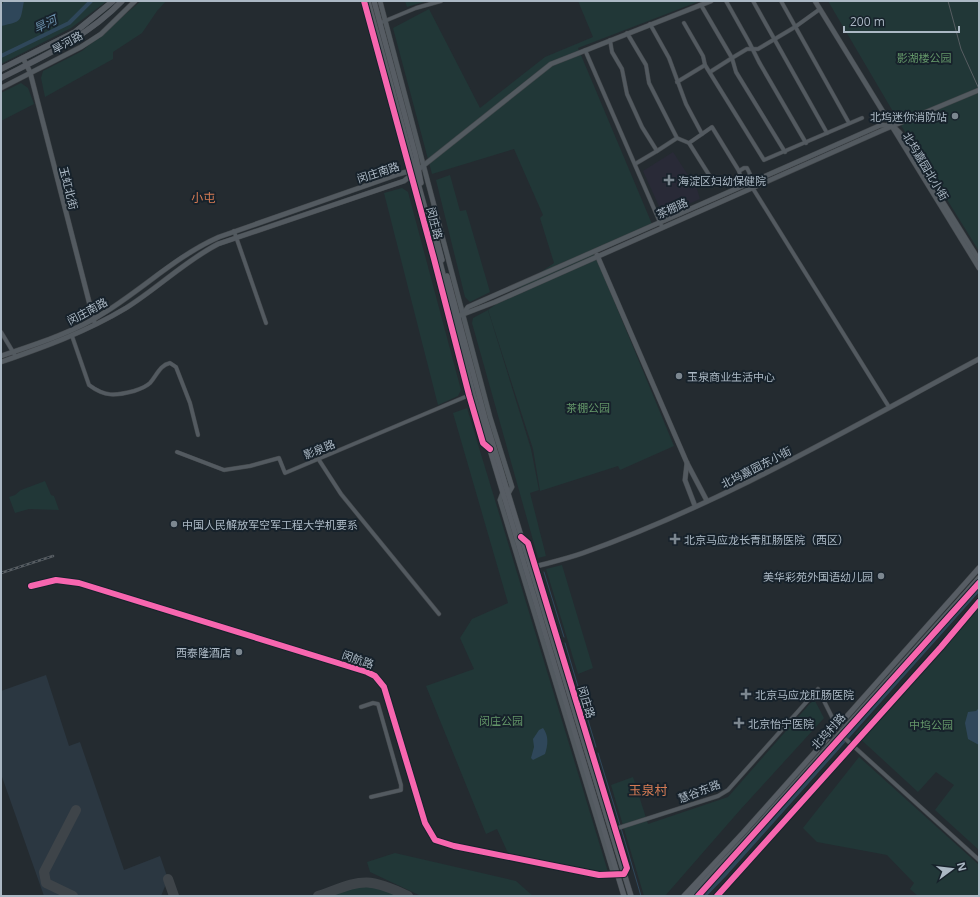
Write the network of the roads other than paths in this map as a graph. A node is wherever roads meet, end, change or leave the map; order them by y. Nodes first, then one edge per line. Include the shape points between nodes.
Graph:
1 (113, 1) edge
2 (122, 1) edge
3 (135, 1) edge
4 (364, 1) edge
5 (368, 1) edge
6 (374, 1) edge
7 (380, 1) edge
8 (441, 1) edge
9 (711, 1) edge
10 (726, 1) edge
11 (753, 1) edge
12 (781, 1) edge
13 (815, 1) edge
14 (701, 5) junction
15 (820, 9) junction
16 (382, 22) junction
17 (684, 22) dead end
18 (650, 24) junction
19 (795, 27) junction
20 (627, 33) junction
21 (775, 39) junction
22 (68, 40) junction
23 (610, 40) junction
24 (752, 49) junction
25 (584, 50) junction
26 (23, 58) junction
27 (732, 58) junction
28 (26, 65) junction
29 (704, 65) junction
30 (1, 69) edge
31 (30, 72) junction
32 (710, 72) junction
33 (1, 78) edge
34 (677, 82) junction
35 (1, 88) edge
36 (979, 90) edge
37 (862, 118) dead end
38 (849, 123) junction
39 (893, 126) junction
40 (827, 133) junction
41 (702, 134) junction
42 (677, 138) junction
43 (689, 143) junction
44 (806, 143) junction
45 (657, 151) junction
46 (785, 152) junction
47 (635, 164) junction
48 (423, 165) junction
49 (739, 171) junction
50 (413, 173) junction
51 (711, 178) dead end
52 (746, 178) junction
53 (751, 186) junction
54 (661, 225) junction
55 (234, 231) junction
56 (236, 238) junction
57 (596, 254) junction
58 (435, 257) junction
59 (979, 260) edge
60 (979, 268) edge
61 (458, 316) junction
62 (94, 321) junction
63 (266, 323) dead end
64 (1, 332) edge
65 (72, 336) junction
66 (13, 352) junction
67 (1, 356) edge
68 (16, 357) junction
69 (979, 359) edge
70 (1, 362) edge
71 (471, 394) junction
72 (888, 407) junction
73 (198, 435) dead end
74 (177, 452) dead end
75 (319, 460) junction
76 (687, 463) junction
77 (505, 493) junction
78 (707, 501) junction
79 (695, 506) junction
80 (533, 568) junction
81 (979, 568) edge
82 (979, 578) edge
83 (31, 586) dead end
84 (439, 614) dead end
85 (563, 685) junction
86 (361, 707) dead end
87 (837, 727) junction
88 (840, 734) junction
89 (370, 797) dead end
90 (618, 828) junction
91 (979, 860) edge
92 (624, 874) junction
93 (618, 876) junction
94 (624, 896) edge
95 (631, 896) edge
96 (684, 896) edge
97 (690, 896) edge

1 - 22 main road, 旱河路
2 - 22 main road, 旱河路 via 94,26
3 - 31 street, 旱河路 via 101,34 82,48
4 - 50 street, 闵庄路
5 - 50 main road, 闵庄路
6 - 16 main road, 闵庄路
7 - 16 street, 闵庄路
8 - 16 street
9 - 14 street
10 - 24 street
11 - 21 street
12 - 19 street
13 - 15 street
14 - 18 street
14 - 27 street
15 - 19 street
15 - 39 street
16 - 48 street, 闵庄路
16 - 50 main road, 闵庄路 via 416,157
17 - 29 street via 703,56
18 - 20 street
18 - 34 street via 669,58
19 - 21 street
19 - 38 street
20 - 23 street
20 - 42 street via 646,65 649,83
21 - 24 street via 758,49
21 - 40 street
22 - 26 main road, 旱河路
22 - 28 main road, 旱河路
23 - 25 street
23 - 45 street via 612,52 622,69 627,94 642,127
24 - 27 street via 747,49
24 - 44 street
25 - 47 street
25 - 48 street via 538,72
26 - 28 street, 玉虹北街
26 - 30 main road, 旱河路
27 - 32 street
27 - 46 street via 736,72
28 - 31 street, 玉虹北街
28 - 33 main road, 旱河路
29 - 32 street
29 - 34 street
31 - 35 street, 旱河路
31 - 62 street, 玉虹北街
32 - 46 street via 761,157 764,160
34 - 41 street
36 - 39 street, 茶棚路
37 - 38 street
38 - 40 street
39 - 53 street, 茶棚路 via 881,125
39 - 59 street, 北坞嘉园北小街 via 900,132
39 - 60 street, 北坞嘉园北小街 via 896,135
40 - 44 street
41 - 43 street
41 - 49 street via 712,127
42 - 43 street
42 - 45 street
43 - 51 street
44 - 46 street
45 - 47 street
47 - 54 street
48 - 50 street
48 - 61 street, 闵庄路
49 - 52 street via 741,177
49 - 52 street via 748,168 750,174
50 - 55 street, 闵庄南路 via 399,174
50 - 56 street, 闵庄南路 via 404,181
50 - 58 main road, 闵庄路 via 429,223 426,225
50 - 61 main road, 闵庄路
52 - 53 street
53 - 54 street, 茶棚路
53 - 72 street
54 - 57 street, 茶棚路
55 - 56 street
55 - 62 street, 闵庄南路 via 198,247
56 - 62 street, 闵庄南路 via 218,244 199,255 126,307
56 - 63 street
57 - 61 street, 茶棚路 via 468,306
57 - 76 street
58 - 61 main road, 闵庄路 via 439,258
58 - 71 street, 闵庄路
61 - 71 main road, 闵庄路
61 - 77 main road, 闵庄路
62 - 65 street, 闵庄南路
62 - 66 street, 闵庄南路
64 - 66 street
65 - 68 street, 闵庄南路
65 - 73 street via 89,385 103,393 118,395 141,388 151,382 162,366 173,364 190,403
66 - 67 street, 闵庄南路
66 - 68 street
68 - 70 street, 闵庄南路
69 - 72 street, 北坞嘉园东小街
71 - 75 street, 影泉路
71 - 77 main road, 闵庄路
72 - 78 street, 北坞嘉园东小街
74 - 75 street, 影泉路 via 224,470 279,458 285,473
75 - 84 street via 341,494
76 - 78 street
76 - 79 street via 685,480
77 - 80 main road, 闵庄路
77 - 85 main road, 闵庄路
78 - 79 street, 北坞嘉园东小街
79 - 80 street, 北坞嘉园东小街 via 613,542
80 - 85 main road, 闵庄路
81 - 87 main road, 北坞村路
82 - 88 main road, 北坞村路
83 - 93 street, 闵航路 via 56,580 79,584 375,676 381,681 388,697 425,823 436,840 558,867
85 - 90 street, 闵庄路
85 - 92 main road, 闵庄路
85 - 93 main road, 闵庄路
86 - 89 street via 378,704 402,785 401,790
87 - 90 street, 慧谷东路 via 818,689 728,790 718,796
87 - 96 main road, 北坞村路
88 - 91 street
88 - 97 main road, 北坞村路
90 - 92 street, 闵庄路 via 627,868
92 - 93 street
92 - 95 main road, 闵庄路
93 - 94 main road, 闵庄路

